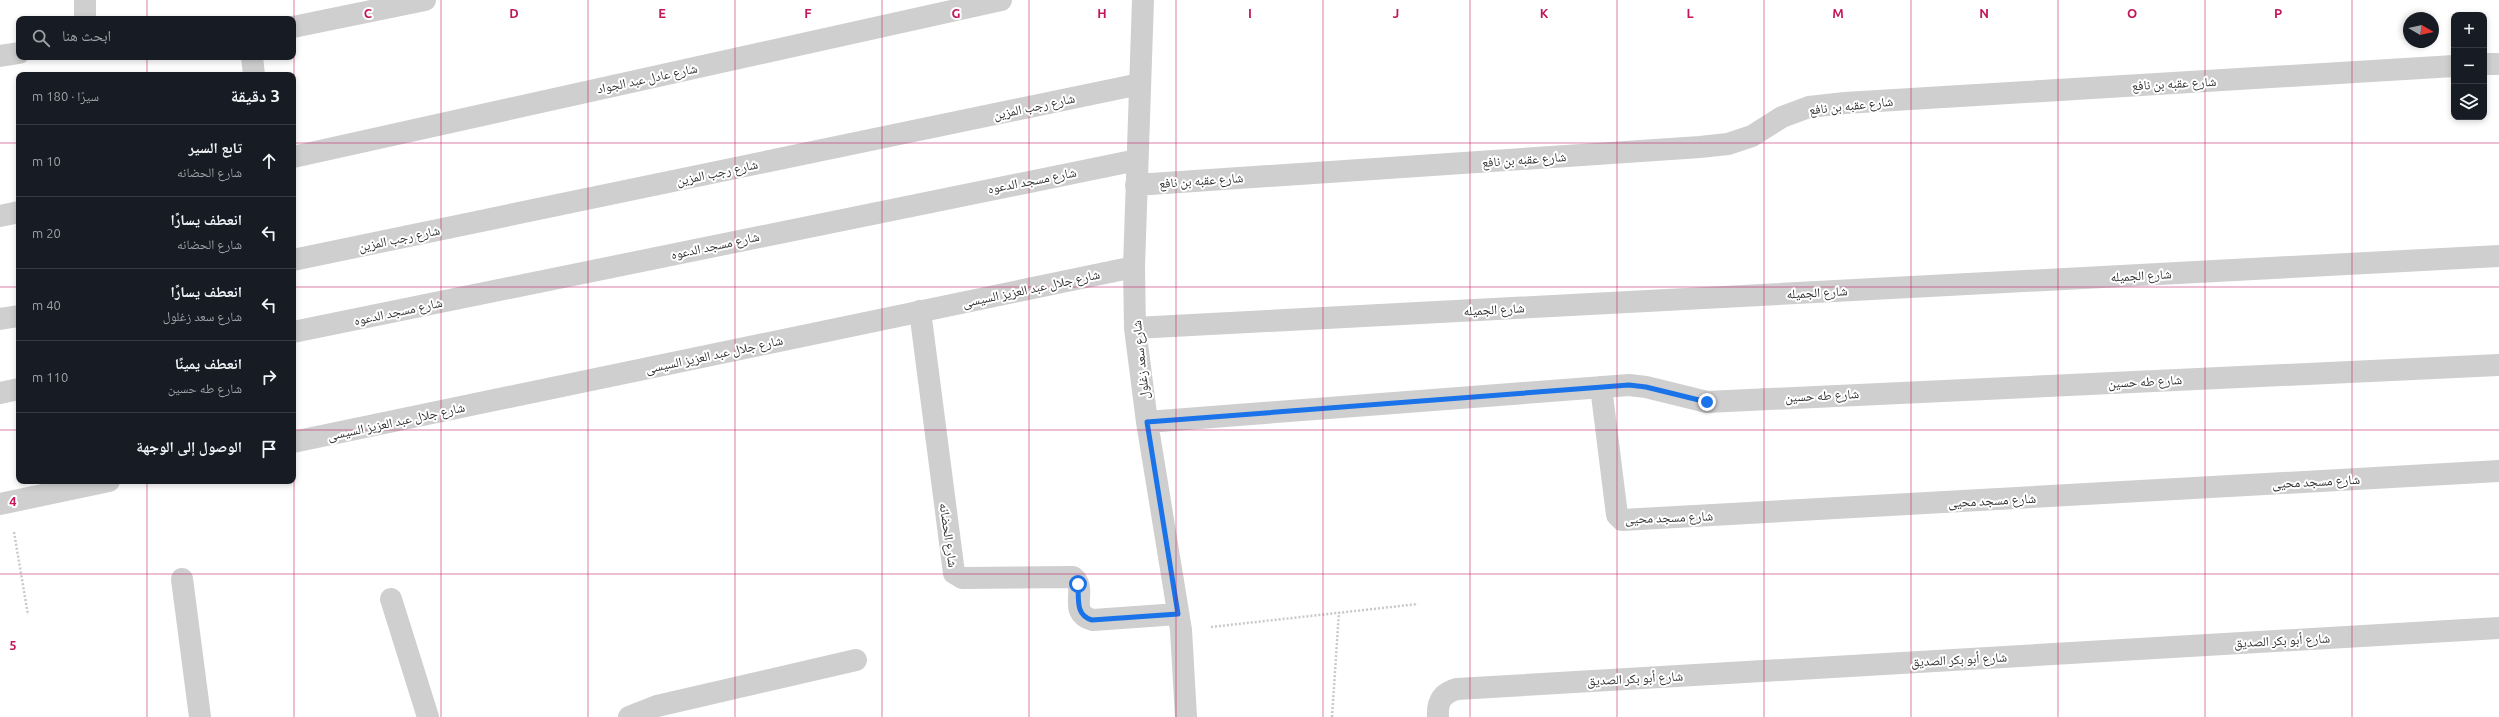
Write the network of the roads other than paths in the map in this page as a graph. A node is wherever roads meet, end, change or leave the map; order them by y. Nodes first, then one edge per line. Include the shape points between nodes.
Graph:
1 (85, 0) edge
2 (425, 0) edge
3 (1001, 0) edge
4 (1143, 0) edge
5 (85, 16) edge
6 (296, 26) edge
7 (16, 53) edge
8 (0, 56) edge
9 (252, 60) edge
10 (2487, 64) edge
11 (2499, 64) edge
12 (2451, 66) edge
13 (254, 72) edge
14 (1140, 84) junction
15 (296, 156) edge
16 (1138, 160) junction
17 (1136, 185) junction
18 (16, 213) edge
19 (0, 216) edge
20 (2499, 256) edge
21 (296, 259) edge
22 (1134, 267) junction
23 (920, 311) junction
24 (16, 316) edge
25 (0, 319) edge
26 (1135, 328) junction
27 (296, 331) edge
28 (2499, 365) edge
29 (1601, 387) junction
30 (16, 390) edge
31 (0, 393) edge
32 (1147, 422) junction
33 (296, 441) edge
34 (2499, 471) edge
35 (95, 484) edge
36 (5, 503) edge
37 (182, 579) dead end
38 (391, 598) dead end
39 (1179, 622) junction
40 (2499, 628) edge
41 (856, 660) dead end
42 (200, 717) edge
43 (428, 717) edge
44 (629, 717) edge
45 (1186, 717) edge
46 (1438, 717) edge

1 - 5 street
2 - 6 street
3 - 15 street, شارع عادل عبد الجواد
4 - 14 street, شارع سعد زغلول
7 - 8 street
9 - 13 street
10 - 11 street
12 - 17 street, شارع عقبه بن نافع via 1845,103 1809,107 1782,117 1752,136 1728,144
14 - 16 street, شارع سعد زغلول
14 - 21 street, شارع رجب المزين
16 - 17 street, شارع سعد زغلول
16 - 27 street, شارع مسجد الدعوه
17 - 22 street, شارع سعد زغلول
18 - 19 street
20 - 26 street, شارع الجميله
22 - 23 street, شارع جلال عبد العزيز السيسى
22 - 26 street, شارع سعد زغلول
23 - 33 street, شارع جلال عبد العزيز السيسى
23 - 39 street, شارع الحضانه via 954,573 962,578 1073,577 1078,584 1080,613 1085,618
24 - 25 street
26 - 32 street, شارع سعد زغلول
28 - 29 street, شارع طه حسين via 1707,402 1646,387
29 - 32 street, شارع طه حسين
29 - 34 street, شارع مسجد محيى via 1617,515 1622,520
30 - 31 street
32 - 39 street, شارع سعد زغلول
35 - 36 street
37 - 42 street
38 - 43 street
39 - 45 street, شارع سعد زغلول
40 - 46 street, شارع أبو بكر الصديق via 1457,689 1447,692 1440,700
41 - 44 street via 657,706

